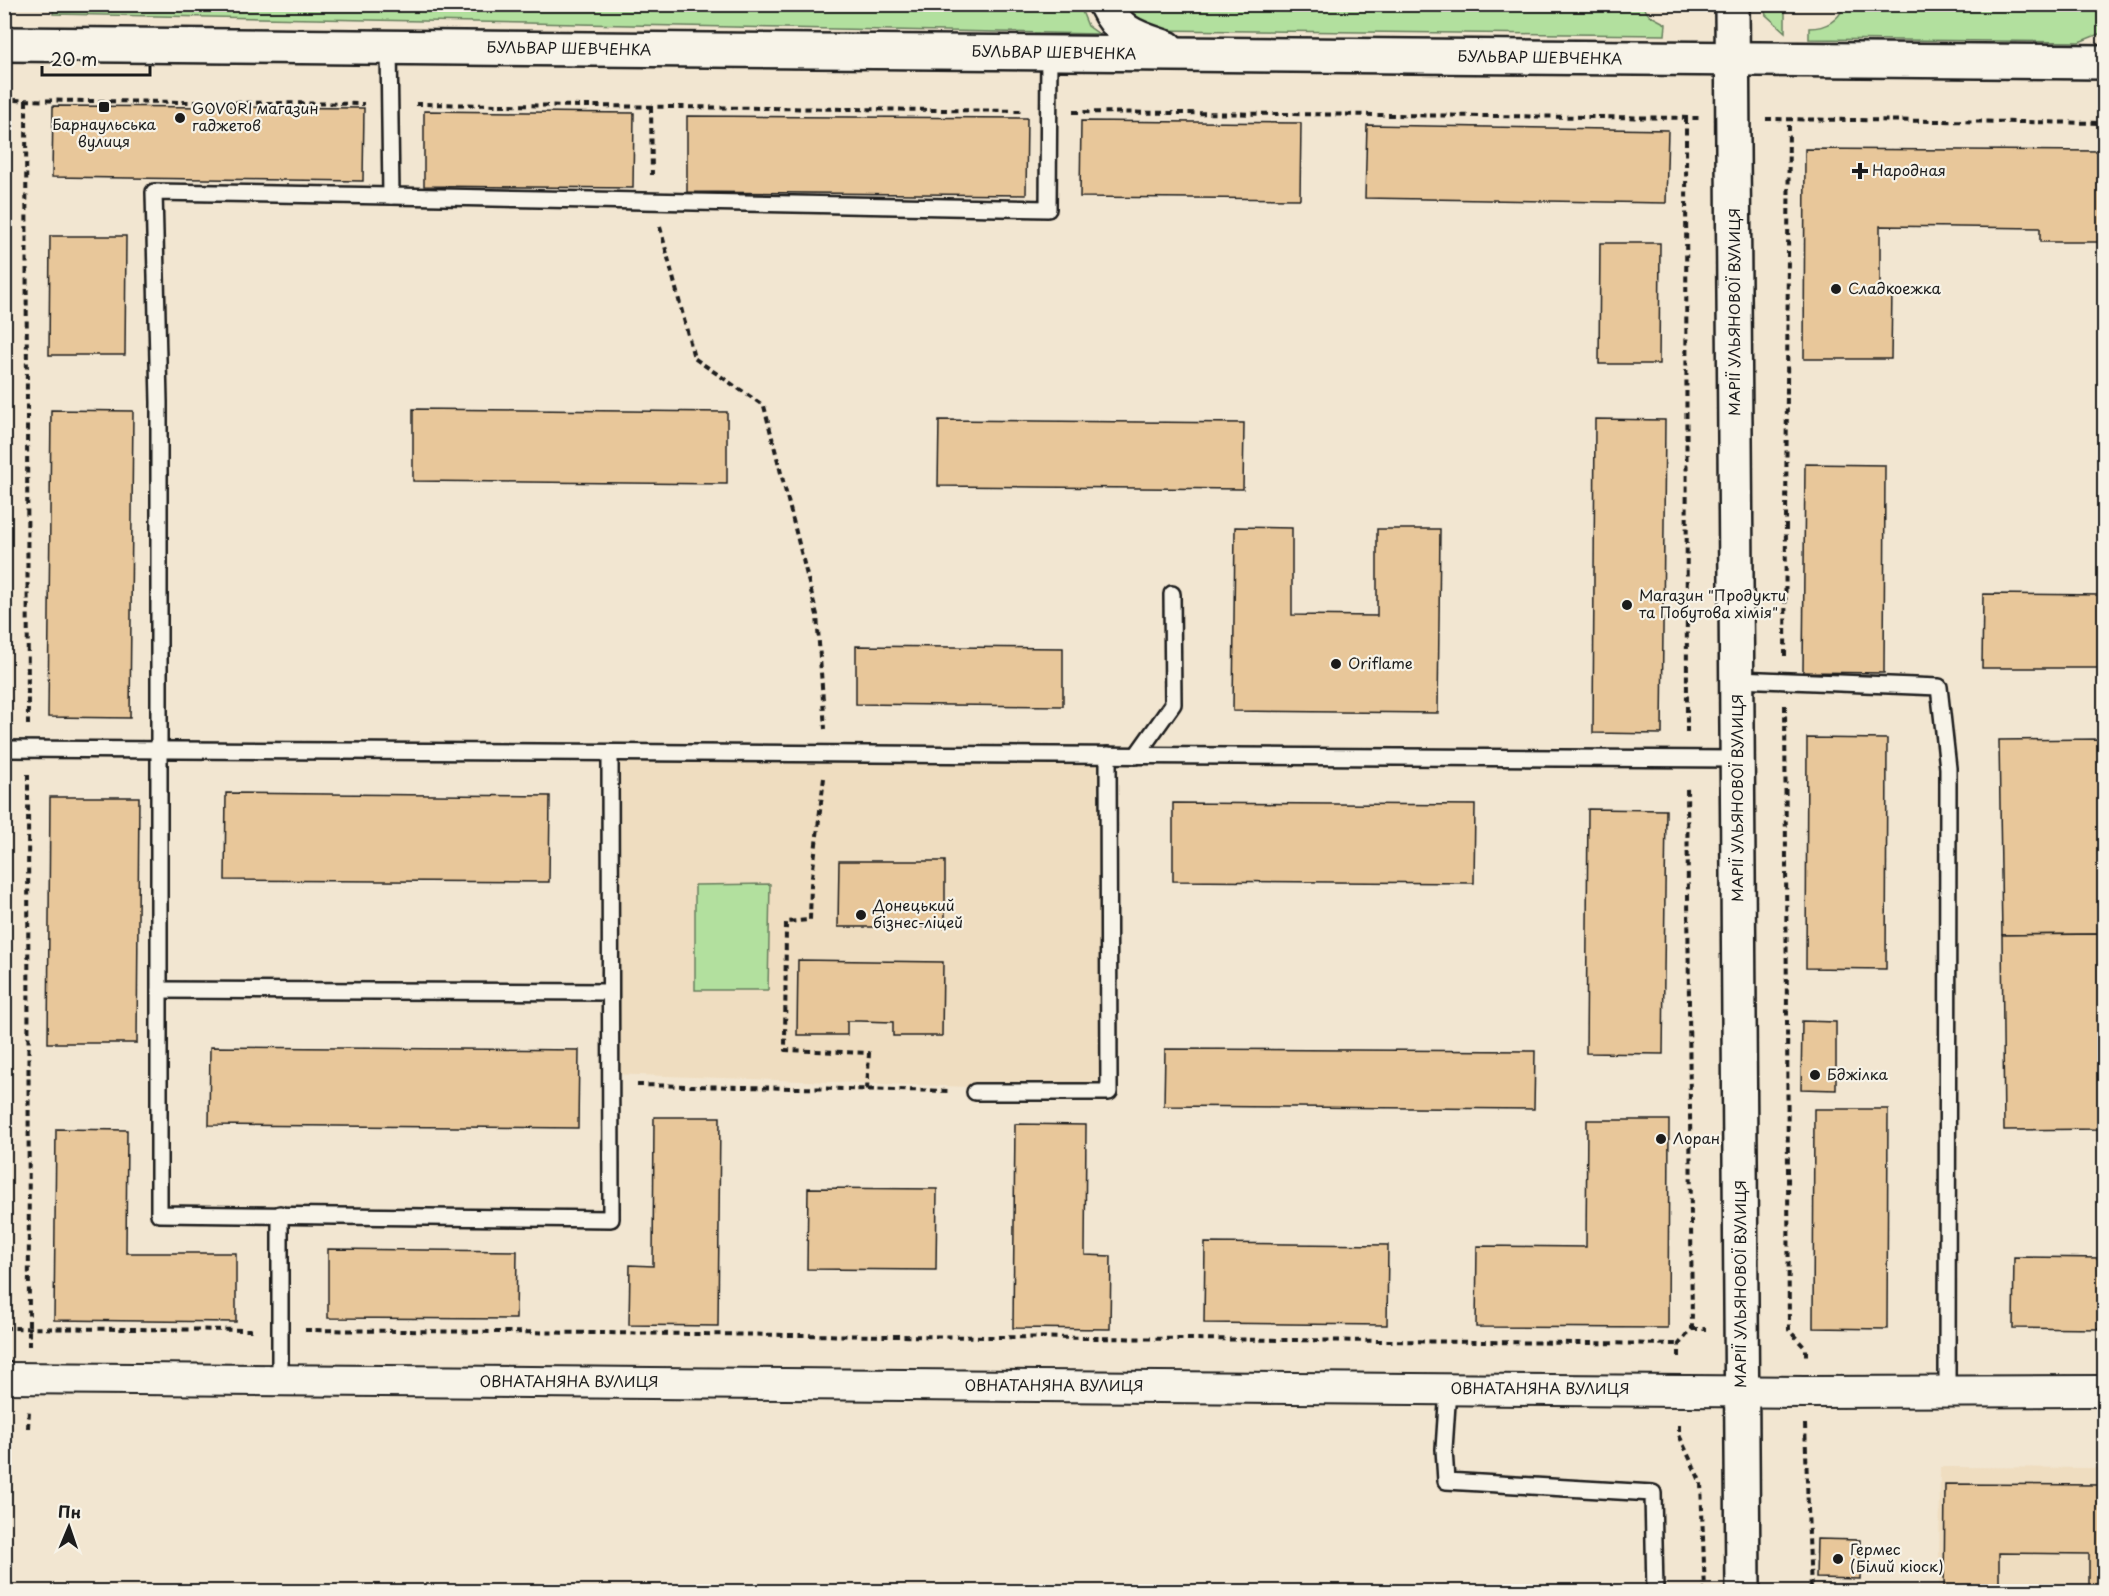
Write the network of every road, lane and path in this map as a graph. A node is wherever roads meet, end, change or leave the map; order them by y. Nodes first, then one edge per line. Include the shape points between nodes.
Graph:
1 (1105, 4) edge
2 (1732, 4) edge
3 (4, 44) edge
4 (388, 47) junction
5 (1049, 53) junction
6 (1188, 55) junction
7 (1732, 60) junction
8 (2104, 62) edge
9 (651, 107) dead end
10 (1686, 118) dead end
11 (1789, 119) dead end
12 (391, 196) junction
13 (653, 200) junction
14 (1172, 594) dead end
15 (1737, 680) junction
16 (1785, 682) junction
17 (4, 749) edge
18 (159, 750) junction
19 (610, 753) junction
20 (827, 754) junction
21 (1108, 755) junction
22 (1136, 756) junction
23 (1687, 759) junction
24 (1737, 759) junction
25 (159, 990) junction
26 (610, 992) junction
27 (610, 1084) junction
28 (867, 1090) junction
29 (975, 1092) joint
30 (280, 1214) junction
31 (4, 1328) edge
32 (280, 1330) junction
33 (1679, 1344) junction
34 (4, 1378) edge
35 (280, 1380) junction
36 (1448, 1389) junction
37 (1679, 1390) junction
38 (1742, 1391) junction
39 (1947, 1391) junction
40 (2104, 1391) edge
41 (1806, 1392) junction
42 (1655, 1592) edge
43 (1705, 1592) edge
44 (1743, 1592) edge
45 (1811, 1592) edge

1 - 6 main road via 1115,24 1130,35
2 - 7 main road, МАРІЇ УЛЬЯНОВОЇ ВУЛИЦЯ
3 - 4 main road, БУЛЬВАР ШЕВЧЕНКА
4 - 5 main road, БУЛЬВАР ШЕВЧЕНКА
4 - 12 lane
5 - 6 main road, БУЛЬВАР ШЕВЧЕНКА
5 - 13 lane via 1048,209
6 - 7 main road, БУЛЬВАР ШЕВЧЕНКА
7 - 8 main road, БУЛЬВАР ШЕВЧЕНКА
7 - 15 main road, МАРІЇ УЛЬЯНОВОЇ ВУЛИЦЯ
9 - 13 path
10 - 23 path
11 - 16 path
12 - 13 lane
12 - 18 lane via 154,192 159,402
13 - 20 path via 694,358 764,406 817,615
14 - 22 lane via 1173,704
15 - 16 lane
15 - 24 main road, МАРІЇ УЛЬЯНОВОЇ ВУЛИЦЯ
16 - 39 lane via 1940,687 1947,768
16 - 41 path via 1789,1330 1806,1349
17 - 18 lane
18 - 19 lane
18 - 25 lane
19 - 20 lane
19 - 26 lane
20 - 21 lane
20 - 28 path via 810,920 786,922 785,1050 869,1053
21 - 22 lane
21 - 29 lane via 1109,1092
22 - 23 lane
23 - 24 lane
23 - 33 path via 1692,1329
24 - 38 main road, МАРІЇ УЛЬЯНОВОЇ ВУЛИЦЯ
25 - 26 lane
25 - 30 lane via 159,1214
26 - 27 lane
27 - 28 path
27 - 30 lane via 611,1219
28 - 29 path
30 - 32 lane
31 - 32 path
32 - 33 path
32 - 35 lane
33 - 37 path
34 - 35 street, ОВНАТАНЯНА ВУЛИЦЯ
35 - 36 street, ОВНАТАНЯНА ВУЛИЦЯ
36 - 37 street, ОВНАТАНЯНА ВУЛИЦЯ
36 - 42 lane via 1446,1481 1653,1493
37 - 38 street, ОВНАТАНЯНА ВУЛИЦЯ
37 - 43 path via 1679,1435 1701,1483
38 - 41 street, ОВНАТАНЯНА ВУЛИЦЯ
38 - 44 main road, МАРІЇ УЛЬЯНОВОЇ ВУЛИЦЯ
39 - 40 street, ОВНАТАНЯНА ВУЛИЦЯ
39 - 41 street, ОВНАТАНЯНА ВУЛИЦЯ
41 - 45 path

